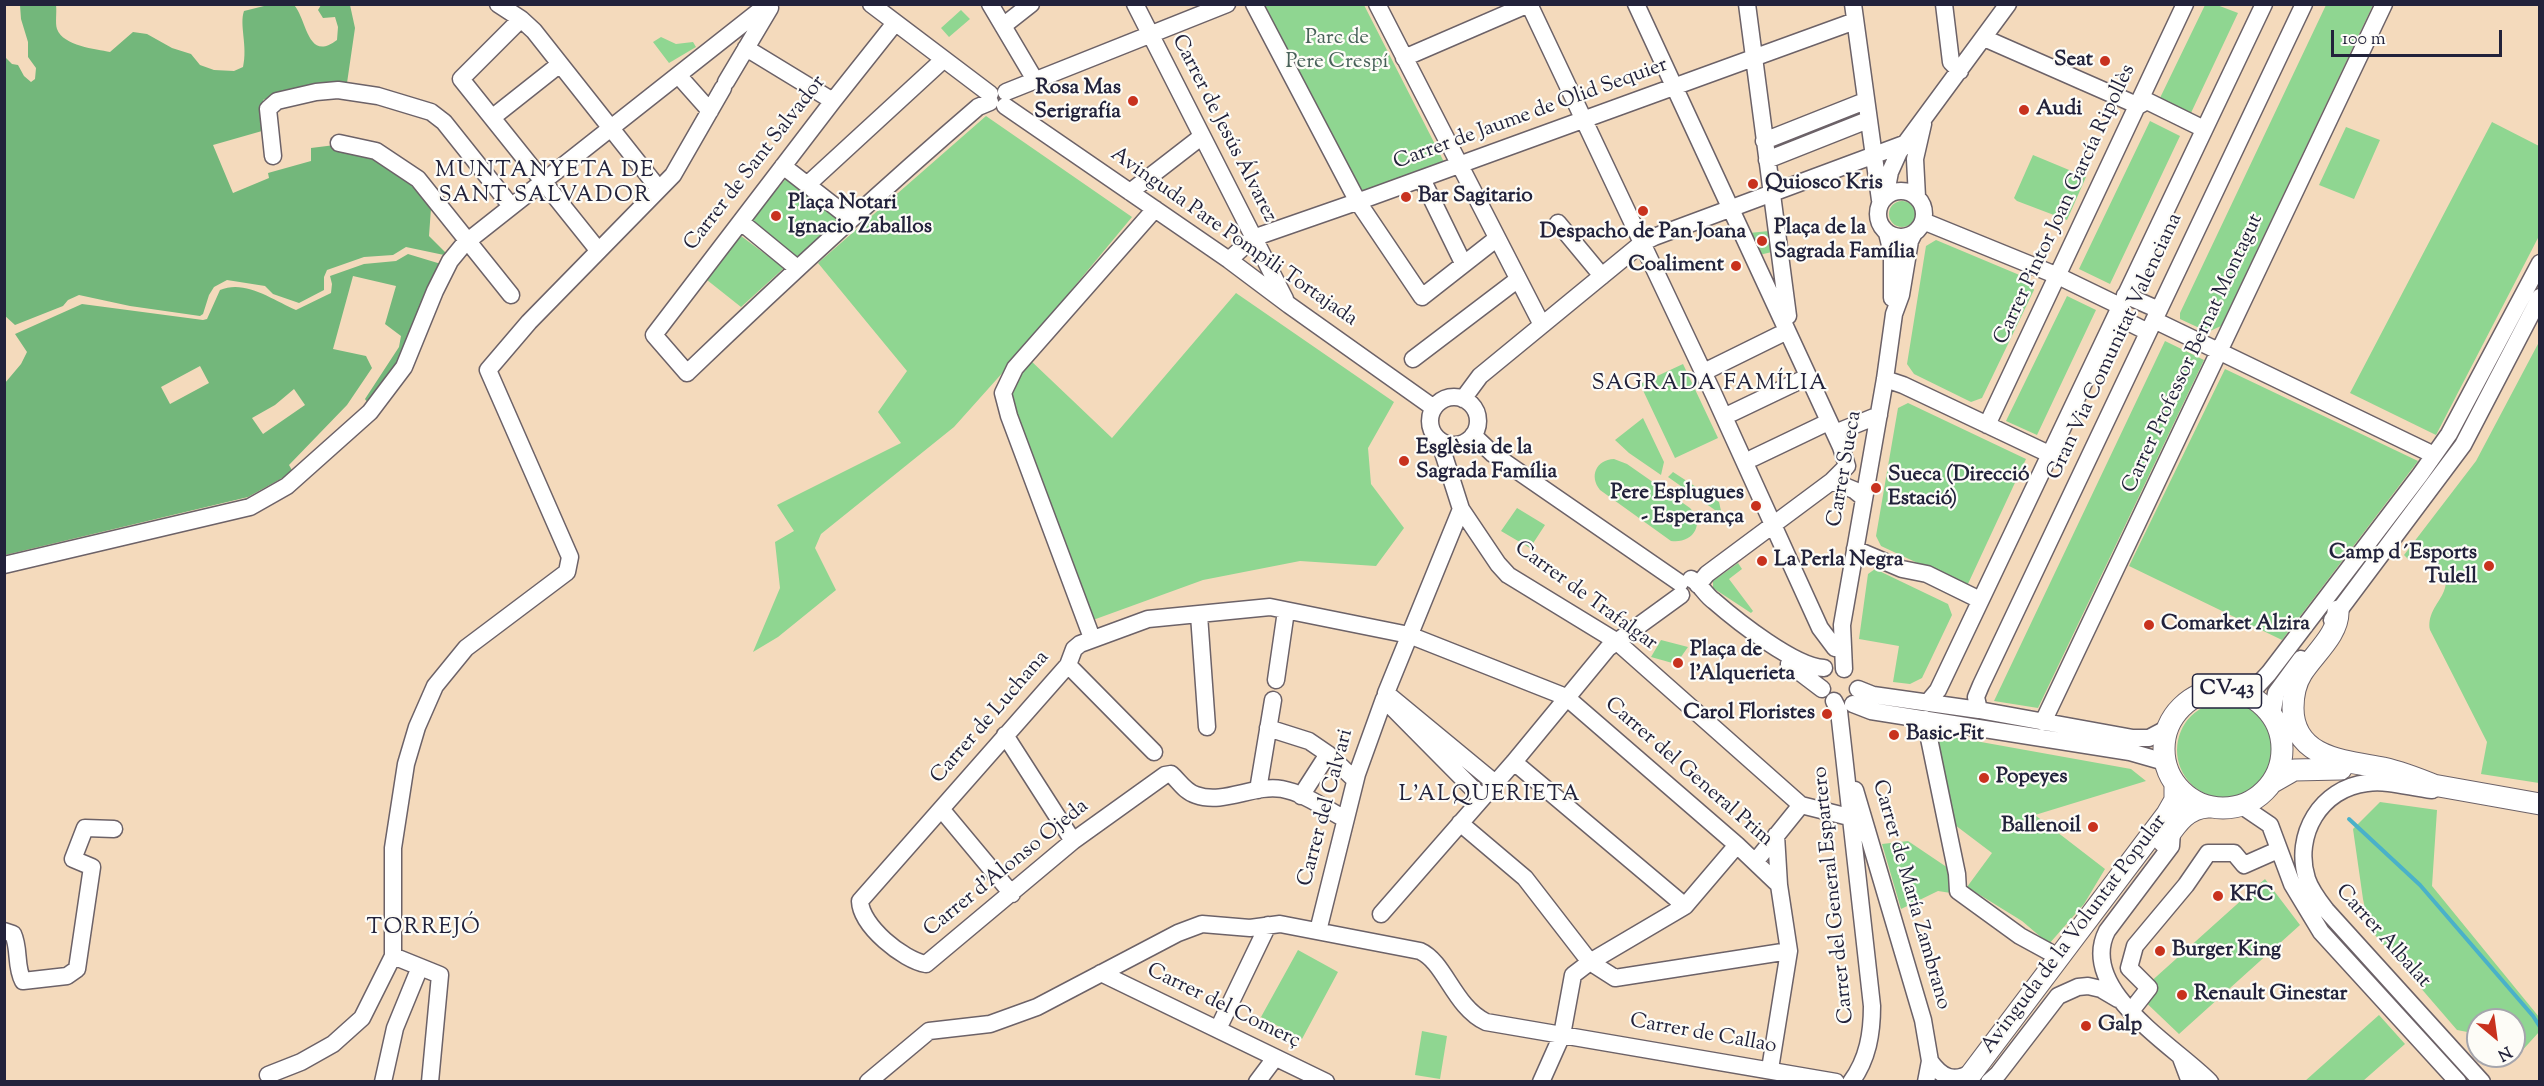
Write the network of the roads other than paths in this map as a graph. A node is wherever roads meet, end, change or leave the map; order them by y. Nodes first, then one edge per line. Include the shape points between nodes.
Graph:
1 (498, 4) edge
2 (770, 4) edge
3 (871, 4) edge
4 (990, 4) edge
5 (1031, 4) edge
6 (1135, 4) edge
7 (1227, 4) edge
8 (1254, 4) edge
9 (1377, 4) edge
10 (1529, 4) edge
11 (1636, 4) edge
12 (1747, 4) edge
13 (1944, 4) edge
14 (2008, 4) edge
15 (2185, 4) edge
16 (2304, 4) edge
17 (2384, 4) edge
18 (2258, 6) edge
19 (1854, 13) edge
20 (521, 19) junction
21 (895, 23) junction
22 (1003, 26) junction
23 (1150, 34) junction
24 (1984, 38) junction
25 (746, 48) junction
26 (1753, 57) junction
27 (1404, 58) junction
28 (944, 60) junction
29 (560, 64) junction
30 (1959, 71) junction
31 (678, 75) junction
32 (1035, 80) junction
33 (1673, 87) junction
34 (998, 99) junction
35 (833, 101) junction
36 (1865, 101) junction
37 (2138, 106) junction
38 (710, 111) junction
39 (493, 117) junction
40 (1584, 119) junction
41 (1868, 120) junction
42 (1924, 120) junction
43 (1810, 123) junction
44 (611, 128) junction
45 (2204, 129) junction
46 (1201, 137) junction
47 (1817, 140) junction
48 (1764, 141) junction
49 (339, 143) dead end
50 (1904, 144) junction
51 (273, 156) dead end
52 (1874, 156) junction
53 (1767, 160) junction
54 (1458, 165) junction
55 (783, 166) junction
56 (1422, 179) junction
57 (544, 181) junction
58 (807, 185) junction
59 (659, 189) junction
60 (1130, 192) junction
61 (1771, 194) junction
62 (1917, 197) junction
63 (1358, 202) junction
64 (1882, 202) junction
65 (511, 206) junction
66 (1155, 209) junction
67 (1730, 209) junction
68 (851, 219) junction
69 (741, 222) junction
70 (1558, 223) dead end
71 (1919, 227) junction
72 (1887, 233) junction
73 (1253, 238) junction
74 (1496, 239) junction
75 (469, 241) junction
76 (1642, 243) junction
77 (598, 250) junction
78 (1229, 260) junction
79 (1463, 263) junction
80 (2540, 263) edge
81 (797, 268) junction
82 (1602, 276) junction
83 (2058, 276) junction
84 (1517, 280) junction
85 (511, 296) dead end
86 (2540, 297) edge
87 (1289, 305) junction
88 (2120, 306) junction
89 (1894, 314) junction
90 (2154, 320) junction
91 (1542, 325) junction
92 (1786, 337) junction
93 (2219, 351) junction
94 (1413, 360) dead end
95 (1710, 369) dead end
96 (1885, 379) junction
97 (1801, 380) dead end
98 (1463, 399) junction
99 (1434, 408) junction
100 (1732, 413) dead end
101 (1879, 415) junction
102 (1987, 425) junction
103 (1828, 429) junction
104 (1473, 435) junction
105 (1446, 443) junction
106 (2049, 454) junction
107 (2434, 455) junction
108 (1753, 458) dead end
109 (1832, 482) junction
110 (1864, 498) junction
111 (1461, 509) junction
112 (1773, 525) junction
113 (1855, 549) junction
114 (4, 565) edge
115 (1690, 590) junction
116 (1980, 600) junction
117 (1286, 611) junction
118 (2338, 611) junction
119 (1199, 615) junction
120 (1841, 631) junction
121 (1409, 635) junction
122 (1092, 638) junction
123 (1616, 641) junction
124 (1835, 648) junction
125 (1068, 665) junction
126 (1832, 668) junction
127 (1276, 680) dead end
128 (2242, 693) junction
129 (1385, 696) junction
130 (1566, 697) junction
131 (1844, 698) junction
132 (1273, 700) dead end
133 (1928, 702) junction
134 (1979, 710) junction
135 (2272, 715) junction
136 (1925, 719) junction
137 (2043, 722) junction
138 (1206, 727) dead end
139 (1268, 728) junction
140 (2168, 728) junction
141 (1005, 735) junction
142 (2281, 735) junction
143 (1154, 752) dead end
144 (1328, 754) junction
145 (1514, 762) junction
146 (2165, 762) junction
147 (2340, 769) junction
148 (1356, 777) junction
149 (2273, 782) junction
150 (1495, 783) junction
151 (2175, 784) junction
152 (2436, 786) junction
153 (1258, 790) junction
154 (1301, 796) junction
155 (2497, 796) junction
156 (1482, 798) junction
157 (2540, 804) edge
158 (1801, 805) junction
159 (2242, 806) junction
160 (2208, 807) junction
161 (942, 810) junction
162 (1849, 817) junction
163 (1345, 819) junction
164 (1460, 823) junction
165 (114, 829) dead end
166 (2172, 830) junction
167 (1776, 835) junction
168 (1073, 841) junction
169 (1737, 844) junction
170 (2278, 850) junction
171 (1755, 862) junction
172 (1779, 885) junction
173 (1012, 894) junction
174 (860, 901) joint
175 (1685, 906) junction
176 (1381, 914) dead end
177 (1268, 926) junction
178 (4, 931) edge
179 (1318, 931) junction
180 (1789, 951) junction
181 (2053, 954) dead end
182 (393, 956) junction
183 (1590, 962) junction
184 (420, 967) junction
185 (1101, 973) junction
186 (2126, 1006) junction
187 (1218, 1029) junction
188 (1562, 1035) junction
189 (1275, 1058) junction
190 (2181, 1058) junction
191 (1930, 1061) junction
192 (1770, 1069) junction
193 (267, 1075) dead end
194 (1976, 1079) edge
195 (383, 1082) edge
196 (430, 1082) edge
197 (868, 1082) edge
198 (1257, 1082) edge
199 (1326, 1082) edge
200 (1541, 1082) edge
201 (1836, 1082) edge
202 (1851, 1082) edge
203 (1926, 1082) edge
204 (2190, 1082) edge
205 (2210, 1082) edge
206 (2458, 1082) edge
207 (2482, 1082) edge

1 - 20 street
2 - 25 street
2 - 31 street
3 - 21 street, Avinguda Pare Pompili Tortajada
4 - 22 street
5 - 22 street
6 - 23 street, Carrer de Jesús Álvarez
7 - 23 street
8 - 63 street
9 - 27 street
10 - 27 street
10 - 40 street
11 - 33 street
12 - 26 street
13 - 30 street via 1951,62
14 - 24 street
15 - 37 street, Carrer Pintor Joan García Ripollès
16 - 90 street, Gran Via Comunitat Valenciana
17 - 93 street, Carrer Professor Bernat Montagut
18 - 45 street, Gran Via Comunitat Valenciana
19 - 26 street, Carrer de Jaume de Olid Sequier
19 - 36 street
20 - 29 street
20 - 39 street via 461,79
21 - 28 street, Avinguda Pare Pompili Tortajada
21 - 35 street, Carrer de Sant Salvador
22 - 32 street
23 - 32 street
23 - 46 street, Carrer de Jesús Álvarez
24 - 30 street
24 - 37 street
25 - 35 street
25 - 38 street
26 - 33 street, Carrer de Jaume de Olid Sequier
26 - 48 street
27 - 54 street
28 - 34 street, Avinguda Pare Pompili Tortajada
28 - 58 street
29 - 39 street
29 - 44 street
30 - 42 street
31 - 38 street
31 - 44 street
32 - 34 street
33 - 40 street, Carrer de Jaume de Olid Sequier
33 - 67 street
34 - 60 street, Avinguda Pare Pompili Tortajada
34 - 68 street via 978,107
35 - 55 street, Carrer de Sant Salvador
36 - 41 street
36 - 43 street
37 - 45 street via 2146,101
37 - 83 street, Carrer Pintor Joan García Ripollès
38 - 59 street via 673,175
39 - 57 street
40 - 54 street, Carrer de Jaume de Olid Sequier
40 - 76 street
41 - 47 street
41 - 52 street
42 - 50 street
42 - 62 street via 1916,159
43 - 47 street
43 - 48 street
44 - 57 street
44 - 59 street
45 - 88 street, Gran Via Comunitat Valenciana
46 - 60 street
46 - 73 street, Carrer de Jesús Álvarez
47 - 53 street
48 - 53 street
49 - 75 street via 376,152 418,179
50 - 52 street
50 - 64 street
51 - 65 street via 267,109 277,101 338,90 392,99 431,112 444,122
52 - 61 street
52 - 64 street
53 - 61 street
54 - 56 street, Carrer de Jaume de Olid Sequier
54 - 74 street
55 - 58 street
55 - 69 street, Carrer de Sant Salvador
56 - 63 street, Carrer de Jaume de Olid Sequier
56 - 79 street
57 - 65 street
57 - 77 street
58 - 68 street
59 - 77 street
60 - 66 street, Avinguda Pare Pompili Tortajada
61 - 67 street
61 - 92 street
62 - 64 street via 1897,191
62 - 71 street via 1924,209
63 - 73 street, Carrer de Jaume de Olid Sequier
63 - 79 street via 1422,297
64 - 72 street via 1879,220
65 - 75 street
66 - 78 street, Avinguda Pare Pompili Tortajada
66 - 122 street via 1015,368 1003,393
67 - 76 street
67 - 92 street
68 - 81 street
69 - 81 street
69 - 81 street, Carrer de Sant Salvador via 654,334 687,373
70 - 82 street
71 - 72 street via 1901,237
71 - 83 street
71 - 89 street, Carrer Sueca via 1911,241
72 - 89 street, Carrer Sueca via 1892,254
73 - 78 street, Carrer de Jaume de Olid Sequier
73 - 87 street, Carrer de Jesús Álvarez
74 - 79 street
74 - 84 street
75 - 85 street
75 - 114 street via 450,261 404,367 370,412 287,486 250,507
76 - 82 street
76 - 112 street
77 - 182 street via 488,370 570,556 567,572 466,648 435,686 406,764 393,848
78 - 87 street, Avinguda Pare Pompili Tortajada
80 - 107 street
82 - 91 street
83 - 88 street
83 - 102 street, Carrer Pintor Joan García Ripollès
84 - 91 street
84 - 94 street
86 - 118 street via 2463,446
87 - 99 street, Avinguda Pare Pompili Tortajada
88 - 90 street
88 - 90 street
88 - 106 street, Gran Via Comunitat Valenciana
89 - 96 street, Carrer Sueca
90 - 93 street
90 - 134 street, Gran Via Comunitat Valenciana via 1977,693
91 - 98 street via 1480,376
92 - 95 street
92 - 103 street
93 - 107 street
93 - 137 street, Carrer Professor Bernat Montagut
96 - 101 street, Carrer Sueca
96 - 102 street
97 - 100 street
98 - 99 street via 1447,399
98 - 104 street via 1477,415
99 - 105 street via 1431,429
101 - 103 street
101 - 110 street, Carrer Sueca
102 - 106 street
103 - 108 street
103 - 109 street via 1847,465
104 - 105 street via 1464,443
104 - 115 street via 1493,454
105 - 111 street, Carrer de Trafalgar via 1447,463
106 - 116 street, Gran Via Comunitat Valenciana
107 - 128 street via 2269,673 2257,686
109 - 110 street
109 - 112 street
110 - 113 street, Carrer Sueca
111 - 121 street, Carrer del Calvari
111 - 123 street, Carrer de Trafalgar via 1508,575
112 - 115 street
112 - 124 street via 1820,628
113 - 116 street via 1902,569 1927,574
113 - 120 street, Carrer Sueca
115 - 123 street
115 - 126 street via 1808,666
115 - 131 street via 1714,611
116 - 133 street, Gran Via Comunitat Valenciana via 1938,690
117 - 119 street, Carrer de Luchana via 1270,607
117 - 121 street, Carrer de Luchana
117 - 127 street
118 - 135 street via 2276,693
118 - 152 main road via 2336,626 2296,686 2293,712 2299,732 2314,750 2325,756 2393,771
119 - 122 street, Carrer de Luchana via 1148,619
119 - 138 street
120 - 124 street, Carrer Sueca
120 - 126 street, Carrer Sueca
121 - 129 street, Carrer del Calvari
121 - 130 street, Carrer de Luchana
122 - 125 street, Carrer de Luchana via 1074,649
123 - 130 street
123 - 158 street, Carrer de Trafalgar
124 - 126 street, Carrer Sueca
125 - 141 street, Carrer de Luchana
125 - 143 street
126 - 131 street via 1853,678
126 - 131 street via 1819,674 1818,679
128 - 135 main road, CV-43
128 - 140 main road, CV-43 via 2224,690 2198,696 2177,712
129 - 148 street, Carrer del Calvari
129 - 150 street
129 - 156 street
130 - 145 street
130 - 169 street, Carrer del General Prim
131 - 133 street via 1874,695
131 - 136 street via 1871,711
131 - 162 street, Carrer del General Espartero via 1839,711
131 - 191 street, Carrer de María Zambrano via 1856,796 1923,1020
132 - 139 street
133 - 134 street
134 - 137 street
135 - 142 main road, CV-43
136 - 146 street via 2130,752
136 - 181 street via 1958,891 2020,936
137 - 140 street via 2133,738 2150,738
139 - 144 street via 1309,741
139 - 153 street
140 - 146 main road
141 - 161 street, Carrer de Luchana
141 - 168 street
142 - 147 main road, CV-43 via 2302,756
142 - 149 main road, CV-43 via 2282,754
144 - 148 street
144 - 154 street
145 - 150 street
145 - 175 street
146 - 151 main road
147 - 149 main road, CV-43 via 2294,770
147 - 152 main road, CV-43
148 - 163 street, Carrer del Calvari
149 - 159 main road, CV-43
150 - 156 street
151 - 160 main road via 2184,795
151 - 194 main road, Avinguda de la Voluntat Popular via 2175,800 2167,814
152 - 155 main road, CV-43
153 - 154 street via 1282,789
153 - 168 street, Carrer d'Alonso Ojeda via 1216,798 1196,795 1171,774 1165,775
154 - 163 street
155 - 157 main road, CV-43
155 - 207 street, Carrer Albalat via 2385,783 2359,784 2335,794 2320,808 2306,835 2303,856 2307,879 2326,910
156 - 164 street
158 - 162 street, Carrer de Trafalgar
158 - 167 street
159 - 160 main road
159 - 170 street, Carrer Albalat via 2270,825
160 - 166 main road, Avinguda de la Voluntat Popular via 2192,810
161 - 173 street
161 - 174 street, Carrer de Luchana
162 - 202 street, Carrer del General Espartero via 1872,1006 1869,1042
163 - 179 street, Carrer del Calvari
164 - 176 street
164 - 183 street via 1525,878
165 - 178 street via 85,828 73,859 92,867 77,969 67,976 23,981 18,945 13,934
166 - 186 street, Avinguda de la Voluntat Popular via 2171,846 2104,938 2104,972
166 - 194 main road, Avinguda de la Voluntat Popular
167 - 171 street
167 - 172 street
168 - 173 street, Carrer d'Alonso Ojeda
169 - 171 street, Carrer del General Prim
169 - 175 street
170 - 186 street via 2244,865 2234,853 2208,853 2135,945 2129,968 2149,988
170 - 206 street, Carrer Albalat via 2292,884 2321,932
171 - 172 street, Carrer del General Prim
172 - 180 street
173 - 174 street, Carrer d'Alonso Ojeda via 926,964 913,961 866,922
175 - 183 street
177 - 179 street, Carrer de Callao via 1280,924
177 - 185 street, Carrer de Callao via 1193,927
177 - 187 street
179 - 188 street, Carrer de Callao via 1420,951 1432,957 1459,999 1479,1019
180 - 183 street via 1615,978
180 - 192 street
182 - 184 street
182 - 193 street via 362,1018 333,1044
183 - 188 street via 1573,975
184 - 195 street via 395,1028
184 - 196 street via 440,975
185 - 187 street, Carrer del Comerç
185 - 197 street, Carrer de Callao via 1037,1007 990,1024 929,1031
186 - 190 street
186 - 194 street, Avinguda de la Voluntat Popular via 2102,989 2088,986 2058,996 1998,1074
187 - 189 street, Carrer del Comerç
188 - 192 street, Carrer de Callao
188 - 200 street
189 - 198 street
189 - 199 street, Carrer del Comerç
190 - 204 street
190 - 205 street
191 - 194 street via 1949,1078
191 - 203 street, Carrer de María Zambrano
192 - 201 street, Carrer de Callao

